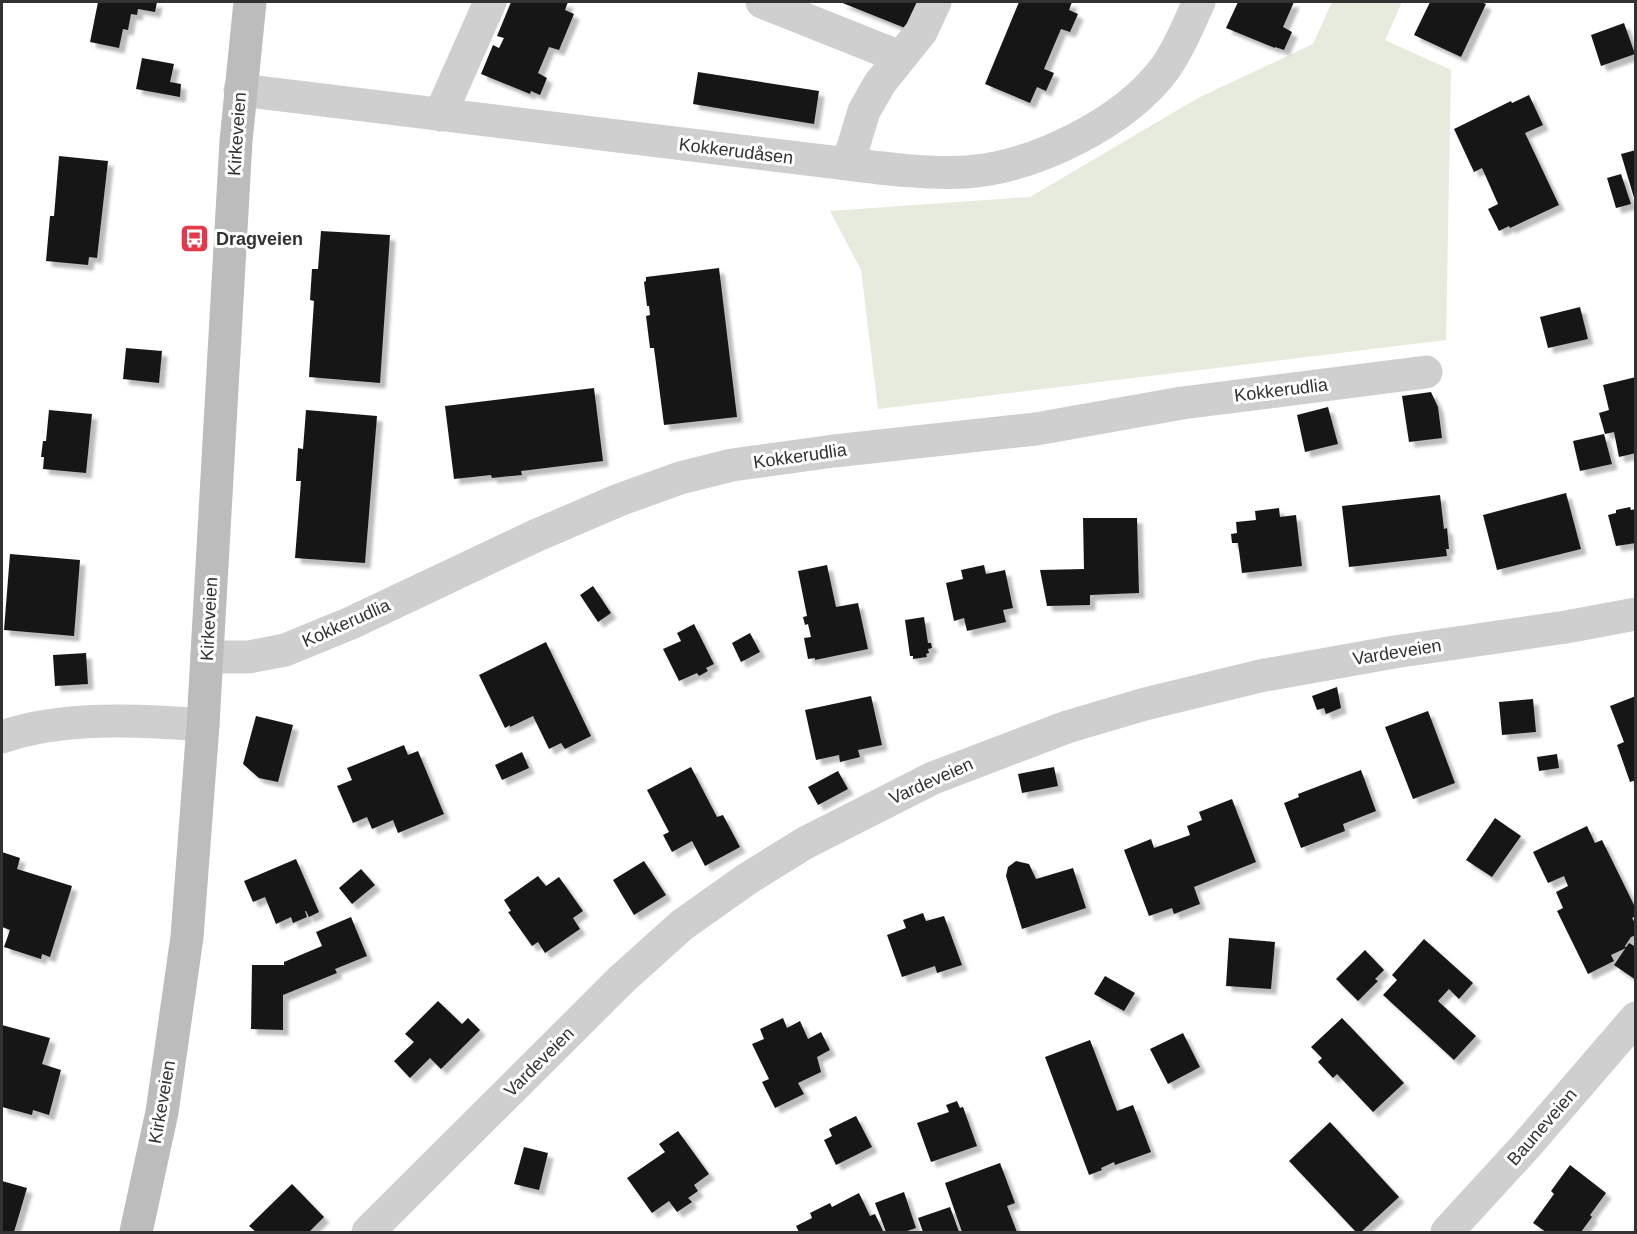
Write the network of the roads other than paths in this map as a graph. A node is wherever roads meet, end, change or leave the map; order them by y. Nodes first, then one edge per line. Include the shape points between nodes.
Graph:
1 (250, 2) edge
2 (490, 2) edge
3 (762, 2) edge
4 (935, 2) edge
5 (1198, 2) edge
6 (900, 57) junction
7 (240, 90) junction
8 (440, 115) junction
9 (848, 164) junction
10 (1426, 372) dead end
11 (1635, 614) edge
12 (207, 657) junction
13 (203, 725) junction
14 (2, 737) edge
15 (1635, 1018) edge
16 (136, 1233) edge
17 (368, 1233) edge
18 (1447, 1233) edge

1 - 7 main road, Kirkeveien
2 - 8 street
3 - 6 street
4 - 6 street via 921,32
5 - 9 street, Kokkerudåsen via 1166,67 1132,102 1097,129 1006,166 967,172
6 - 9 street via 864,111
7 - 8 street, Kokkerudåsen
7 - 12 main road, Kirkeveien
8 - 9 street, Kokkerudåsen
10 - 12 street, Kokkerudlia via 1182,403 1036,429 732,465 619,500 285,650 249,657
11 - 17 street, Vardeveien via 1260,676 1067,727 933,778 805,843 682,925 622,979
12 - 13 main road, Kirkeveien
13 - 14 street via 83,722
13 - 16 main road, Kirkeveien via 187,937 162,1112
15 - 18 street, Bauneveien

